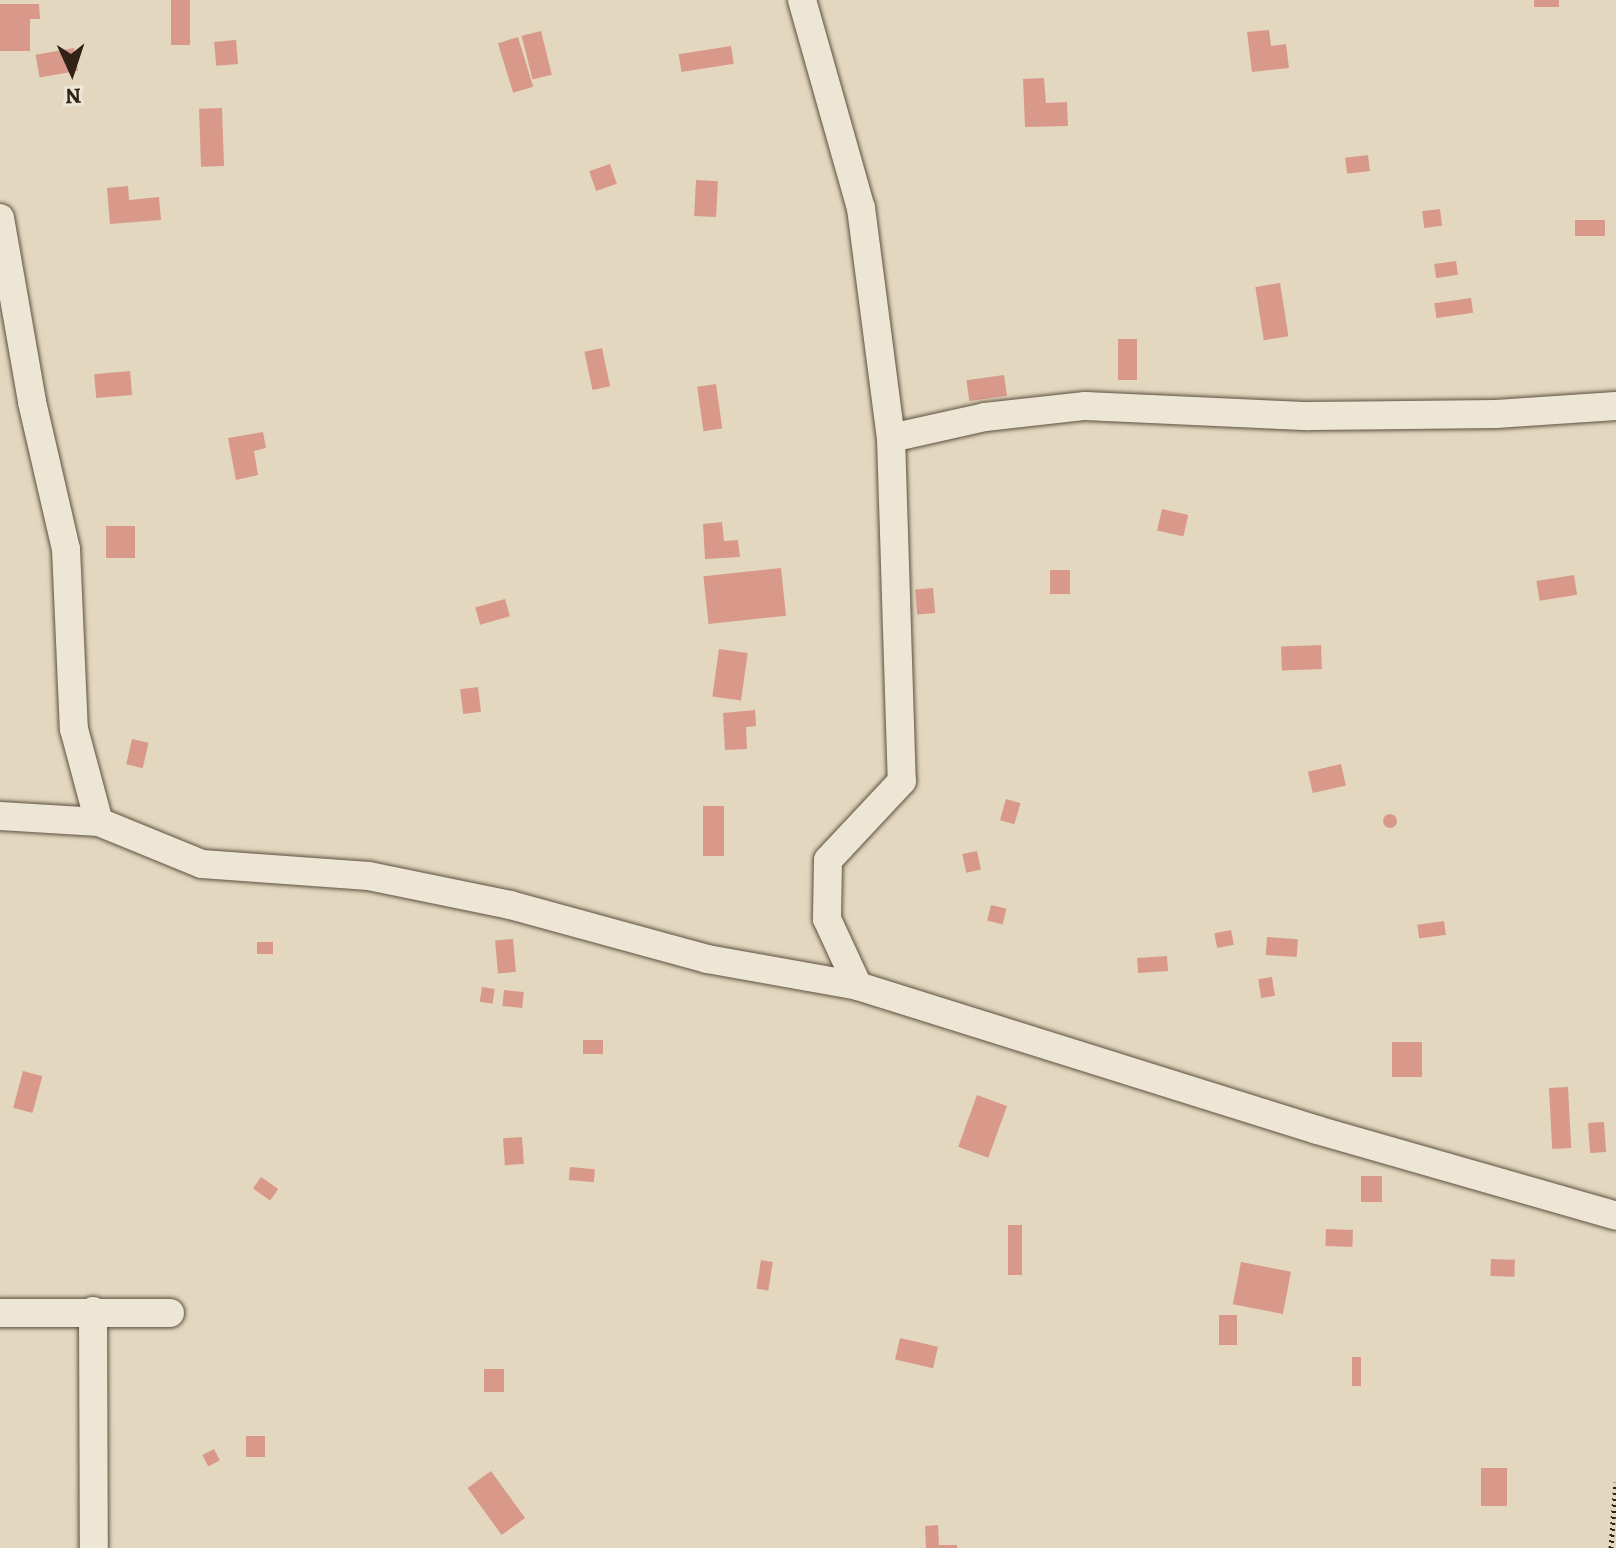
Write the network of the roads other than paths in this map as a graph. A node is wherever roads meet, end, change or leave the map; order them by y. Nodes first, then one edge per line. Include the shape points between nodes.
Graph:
1 (802, 0) edge
2 (0, 218) edge
3 (1616, 406) edge
4 (891, 438) junction
5 (0, 816) edge
6 (99, 822) junction
7 (858, 986) junction
8 (1616, 1216) edge
9 (93, 1311) junction
10 (0, 1313) edge
11 (170, 1313) dead end
12 (94, 1548) edge

1 - 4 street via 861,208
2 - 6 street via 32,402 66,549 74,729
3 - 4 street via 1496,414 1309,416 1085,406 985,417
4 - 7 street via 902,781 828,860 827,919
5 - 6 street
6 - 7 street via 202,864 369,876 510,905 707,959
7 - 8 street via 1317,1130
9 - 10 street
9 - 11 street
9 - 12 street

